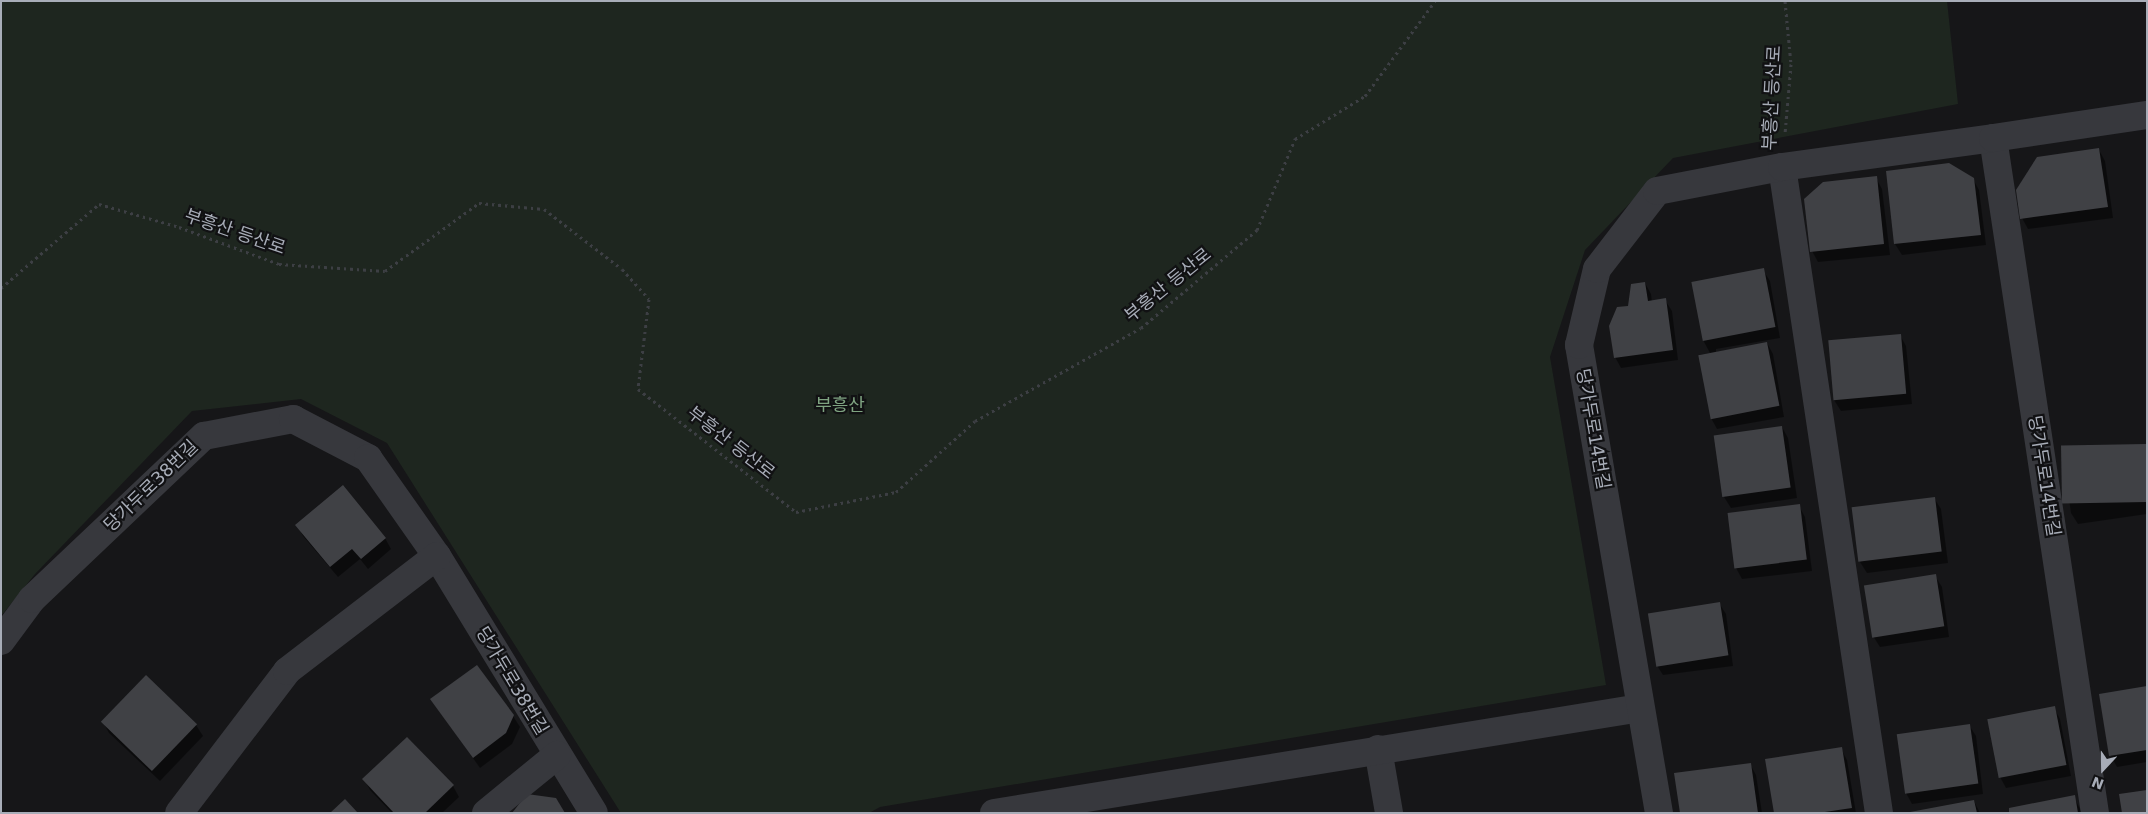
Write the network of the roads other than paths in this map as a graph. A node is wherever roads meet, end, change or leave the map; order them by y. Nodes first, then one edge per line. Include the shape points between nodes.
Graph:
1 (2147, 114) edge
2 (1993, 138) junction
3 (1782, 167) junction
4 (437, 556) junction
5 (1, 641) edge
6 (1640, 708) junction
7 (1378, 749) junction
8 (557, 755) junction
9 (179, 813) edge
10 (486, 813) edge
11 (594, 813) edge
12 (994, 813) edge
13 (1389, 813) edge
14 (1659, 813) edge
15 (1879, 813) edge
16 (2094, 813) edge

1 - 2 street, 당가두로14번길
2 - 3 street, 당가두로14번길
2 - 16 street, 당가두로14번길
3 - 6 street, 당가두로14번길 via 1657,191 1597,269 1579,345
3 - 15 street
4 - 5 street, 당가두로38번길 via 368,458 293,419 204,436 32,599
4 - 8 street, 당가두로38번길
4 - 9 street via 287,671
6 - 7 street
6 - 14 street, 당가두로14번길
7 - 12 street
7 - 13 street
8 - 10 street, 당가두로38번길
8 - 11 street, 당가두로38번길

